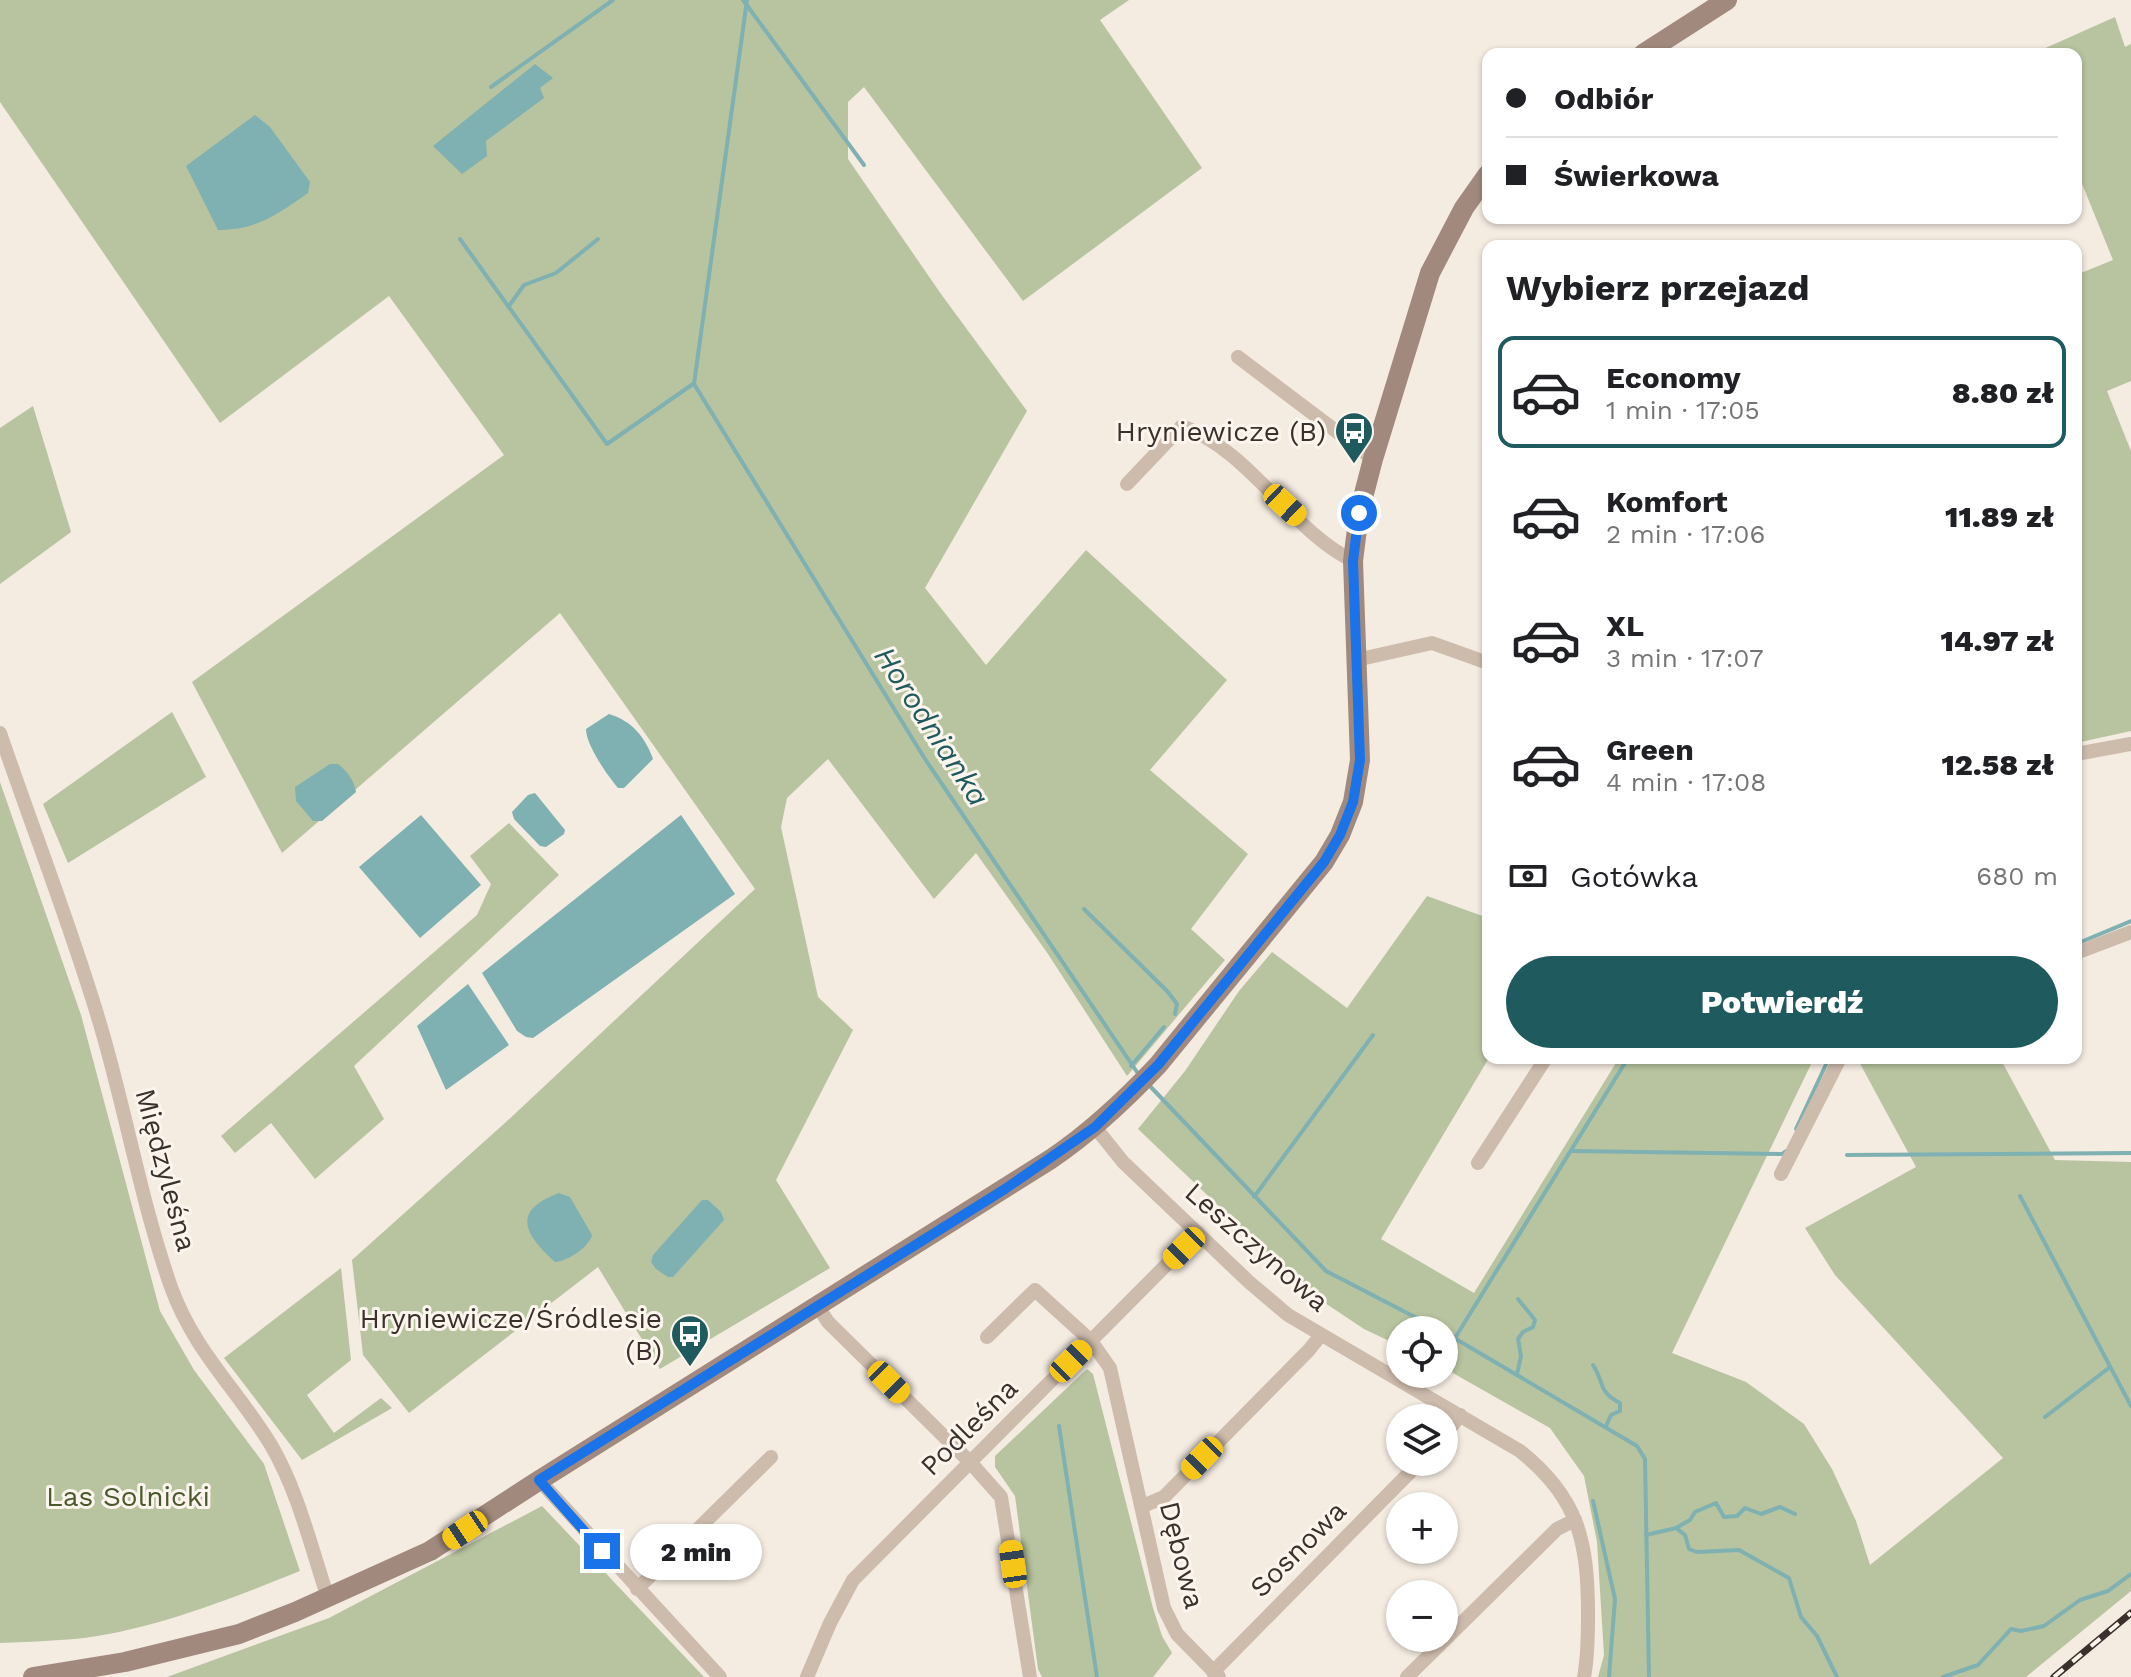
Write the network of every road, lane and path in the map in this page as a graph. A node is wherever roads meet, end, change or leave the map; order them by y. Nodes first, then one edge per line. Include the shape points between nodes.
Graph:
1 (1727, 0) edge
2 (1652, 48) edge
3 (1482, 182) edge
4 (1238, 357) dead end
5 (1373, 459) junction
6 (1127, 484) dead end
7 (1353, 561) junction
8 (1356, 660) junction
9 (1482, 661) edge
10 (0, 733) edge
11 (2131, 744) edge
12 (2082, 753) edge
13 (2131, 932) edge
14 (2082, 951) edge
15 (1542, 1064) edge
16 (1837, 1064) edge
17 (1095, 1127) junction
18 (1478, 1163) dead end
19 (1781, 1174) dead end
20 (1198, 1233) junction
21 (817, 1305) junction
22 (1321, 1335) junction
23 (987, 1337) dead end
24 (1091, 1341) junction
25 (1460, 1415) junction
26 (1458, 1418) edge
27 (771, 1457) dead end
28 (970, 1462) junction
29 (1407, 1476) edge
30 (539, 1480) junction
31 (1143, 1506) junction
32 (1575, 1520) junction
33 (637, 1589) junction
34 (328, 1598) junction
35 (1216, 1674) edge
36 (1029, 1675) edge
37 (33, 1677) edge
38 (720, 1677) edge
39 (807, 1677) edge
40 (1013, 1677) edge
41 (1407, 1677) edge
42 (1584, 1677) edge

1 - 2 street
3 - 5 street via 1430,273
4 - 5 street
5 - 7 street
6 - 7 street via 1182,426 1219,444 1329,546
7 - 8 street
8 - 9 street via 1432,643
8 - 17 street via 1360,760 1353,802 1340,835 1324,862 1158,1065
10 - 34 street, Międzyleśna via 80,958 171,1287 199,1346 272,1448 290,1484
11 - 12 street
13 - 14 street
15 - 18 street
16 - 19 street
17 - 20 street, Leszczynowa via 1123,1162
17 - 21 street
20 - 22 street, Leszczynowa via 1288,1315
20 - 24 street, Podleśna
21 - 28 street
21 - 30 street
22 - 25 street, Leszczynowa
22 - 31 street via 1164,1497
23 - 24 street, Dębowa via 1035,1290
24 - 28 street, Podleśna
24 - 31 street, Dębowa via 1110,1368
25 - 26 street
25 - 32 street, Leszczynowa via 1544,1470
27 - 33 street
28 - 36 street via 1001,1497 1005,1510
28 - 39 street, Podleśna via 853,1580
29 - 35 street, Sosnowa
30 - 33 street
30 - 34 street via 444,1544
31 - 35 street, Dębowa via 1164,1608 1177,1634
32 - 41 street via 1557,1529
32 - 42 street, Leszczynowa via 1588,1577
33 - 38 street
34 - 37 street via 188,1648
36 - 40 street

